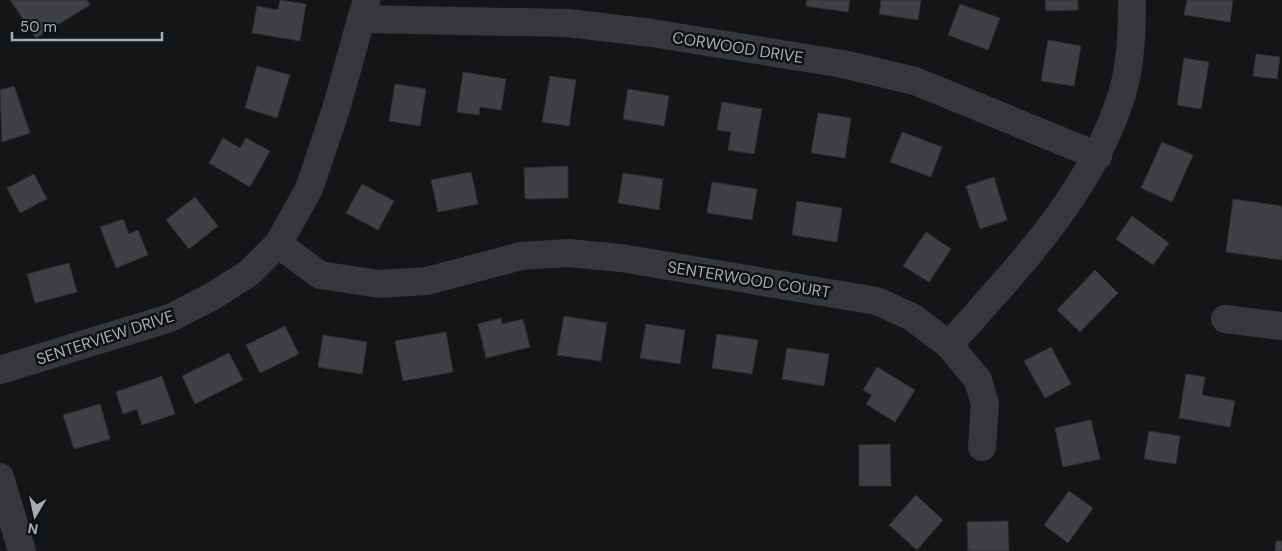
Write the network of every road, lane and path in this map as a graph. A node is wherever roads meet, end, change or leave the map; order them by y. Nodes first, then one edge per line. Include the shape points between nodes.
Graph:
1 (1132, 0) edge
2 (364, 10) edge
3 (1098, 156) junction
4 (278, 244) junction
5 (1225, 319) dead end
6 (1282, 326) edge
7 (949, 345) junction
8 (0, 370) edge
9 (982, 447) dead end
10 (0, 477) edge
11 (22, 551) edge

1 - 3 street via 1132,40 1122,93
2 - 3 street, CORWOOD DRIVE via 652,33 843,64 915,81
2 - 4 street, SENTERVIEW DRIVE via 309,189
3 - 7 street via 1063,213
4 - 7 street, SENTERWOOD COURT via 320,275 379,284 427,280 522,256 568,253 621,258 877,301 912,317
4 - 8 street, SENTERVIEW DRIVE via 249,273 170,318
5 - 6 street
7 - 9 street, SENTERWOOD COURT via 978,380 984,404
10 - 11 street

